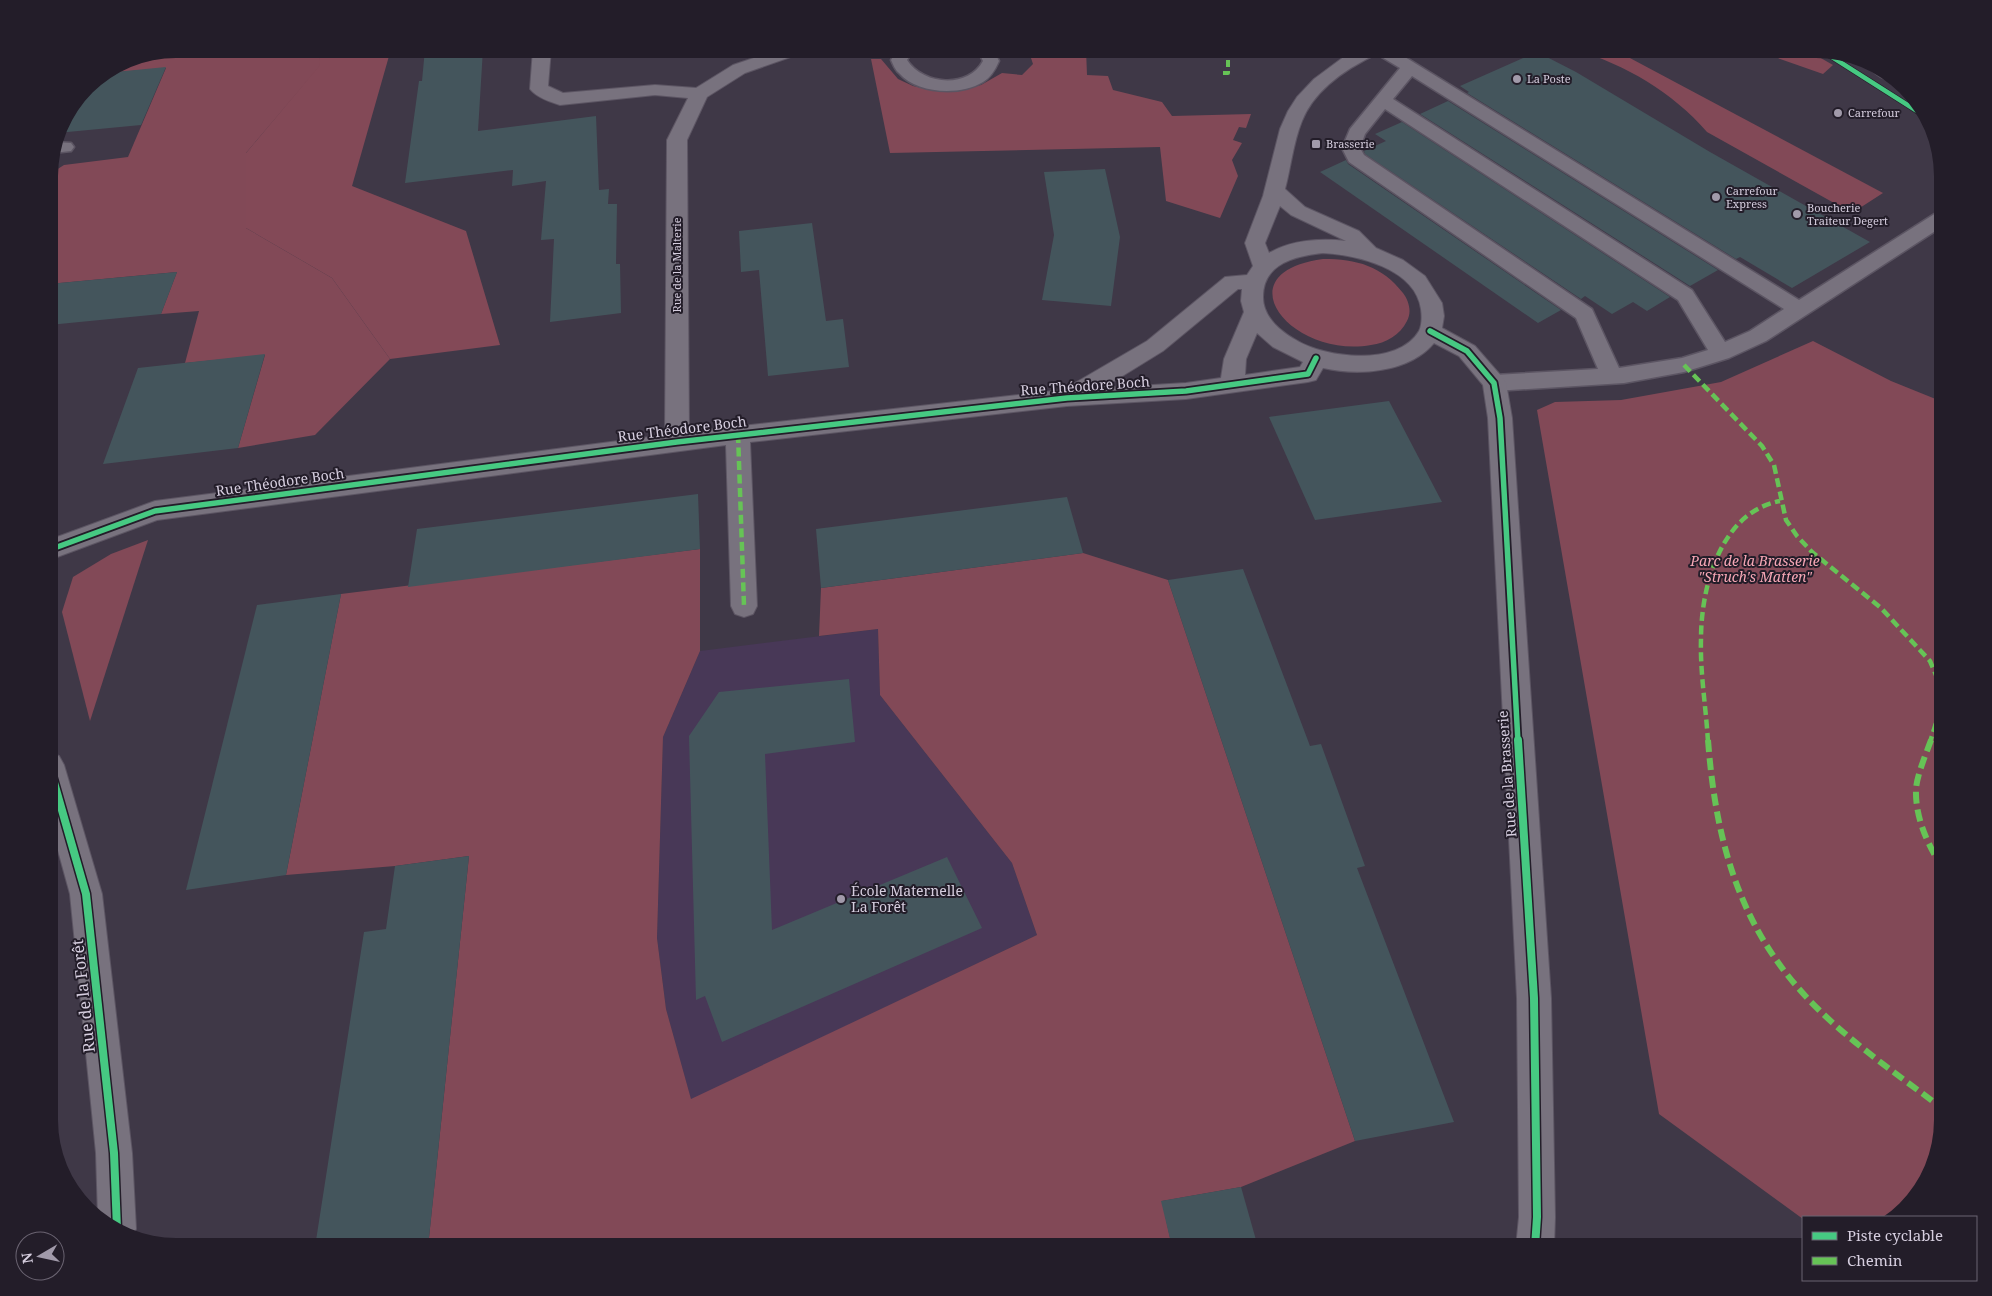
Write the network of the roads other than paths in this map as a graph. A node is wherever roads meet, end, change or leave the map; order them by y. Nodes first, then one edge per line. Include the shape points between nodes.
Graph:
1 (541, 58) edge
2 (770, 58) edge
3 (900, 58) edge
4 (990, 58) edge
5 (1355, 58) edge
6 (1396, 58) edge
7 (1410, 67) junction
8 (699, 94) junction
9 (1383, 100) junction
10 (1275, 191) junction
11 (1934, 223) edge
12 (1371, 253) junction
13 (1259, 274) junction
14 (1800, 309) junction
15 (1255, 312) junction
16 (1430, 331) junction
17 (1721, 353) junction
18 (1316, 358) junction
19 (1612, 376) junction
20 (1494, 383) junction
21 (1232, 385) junction
22 (1067, 398) junction
23 (738, 434) junction
24 (677, 442) junction
25 (58, 547) edge
26 (744, 606) dead end
27 (58, 796) edge
28 (117, 1223) edge
29 (1536, 1238) edge

1 - 8 street via 539,89 560,98 655,90
2 - 8 street via 739,69
3 - 4 lane via 902,70 931,84 972,80 985,72
5 - 10 street via 1324,79 1296,112
6 - 7 lane
7 - 9 lane
7 - 14 lane
8 - 24 street, Rue de la Malterie via 677,140
9 - 17 lane via 1685,295
9 - 19 lane via 1356,133 1351,148 1356,158 1585,314
10 - 12 street via 1298,211 1352,236
10 - 13 street via 1256,243
11 - 14 lane
12 - 13 street via 1323,246 1300,249 1280,256
12 - 16 street via 1396,264 1415,278 1428,295 1433,313
13 - 15 street via 1251,297
13 - 22 street, Rue Théodore Boch via 1233,282 1156,346
14 - 17 lane via 1758,336
15 - 18 street via 1268,331 1289,346
15 - 21 street via 1234,359
16 - 18 street via 1412,350 1373,364 1345,364
16 - 20 street via 1467,351
17 - 19 lane via 1684,365
18 - 21 street, Rue Théodore Boch via 1308,374
19 - 20 lane
20 - 29 street, Rue de la Brasserie via 1500,418 1534,998
21 - 22 street, Rue Théodore Boch
22 - 23 street, Rue Théodore Boch
23 - 24 street, Rue Théodore Boch
23 - 26 street, Rue Théodore Boch
24 - 25 street, Rue Théodore Boch via 155,511
27 - 28 street, Rue de la Forêt via 86,894 114,1153

